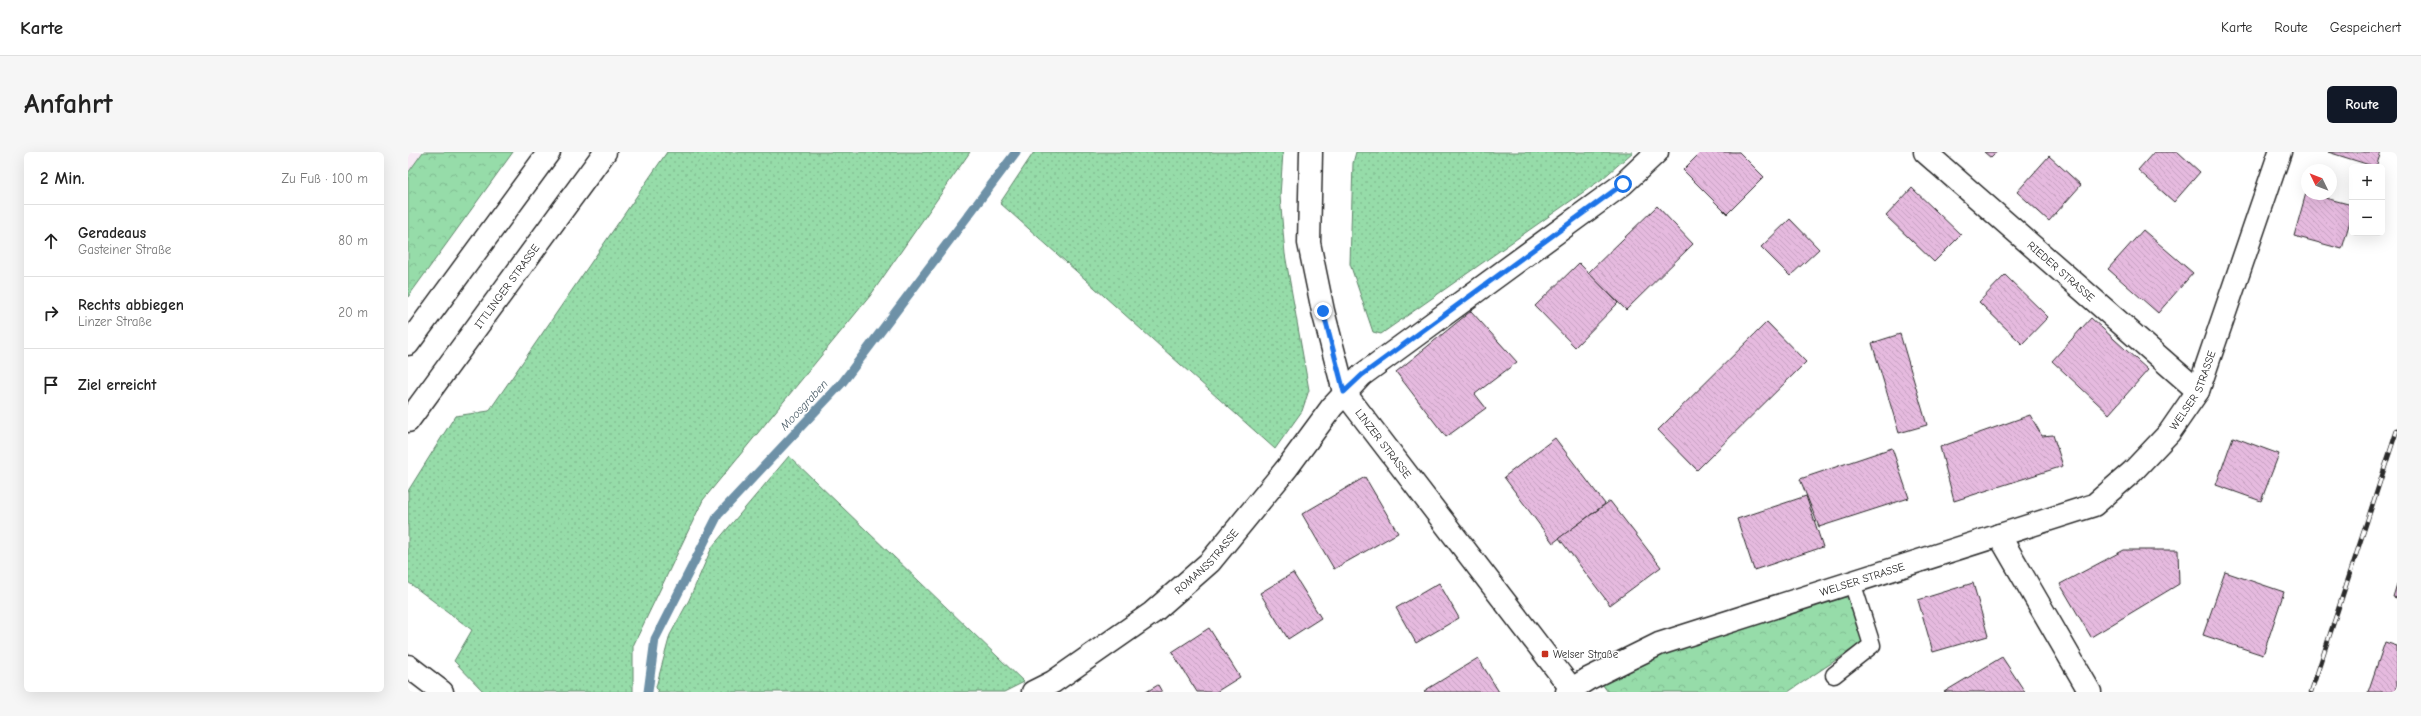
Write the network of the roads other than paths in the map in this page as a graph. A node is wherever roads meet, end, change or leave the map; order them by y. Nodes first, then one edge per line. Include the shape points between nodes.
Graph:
1 (549, 152) edge
2 (605, 152) edge
3 (1311, 152) edge
4 (1657, 152) edge
5 (1925, 152) edge
6 (2280, 152) edge
7 (408, 344) edge
8 (2198, 391) junction
9 (1344, 392) junction
10 (408, 421) edge
11 (1999, 535) junction
12 (1852, 582) junction
13 (408, 666) edge
14 (1834, 675) dead end
15 (1571, 691) edge
16 (442, 692) edge
17 (1033, 692) edge
18 (2090, 692) edge

1 - 7 main road
2 - 10 main road, ITTLINGER STRASSE
3 - 9 main road, LINZER STRASSE via 1309,243
4 - 9 main road, ROMANSSTRASSE via 1623,184 1362,375
5 - 8 main road, RIEDER STRASSE
6 - 8 main road, WELSER STRASSE
8 - 11 main road, WELSER STRASSE via 2169,433 2132,472 2094,505
9 - 15 main road, LINZER STRASSE
9 - 17 main road, ROMANSSTRASSE via 1287,468 1210,562 1152,613 1053,682
11 - 12 main road, WELSER STRASSE
11 - 18 main road
12 - 14 lane via 1872,645
12 - 15 main road, WELSER STRASSE via 1659,644
13 - 16 main road

